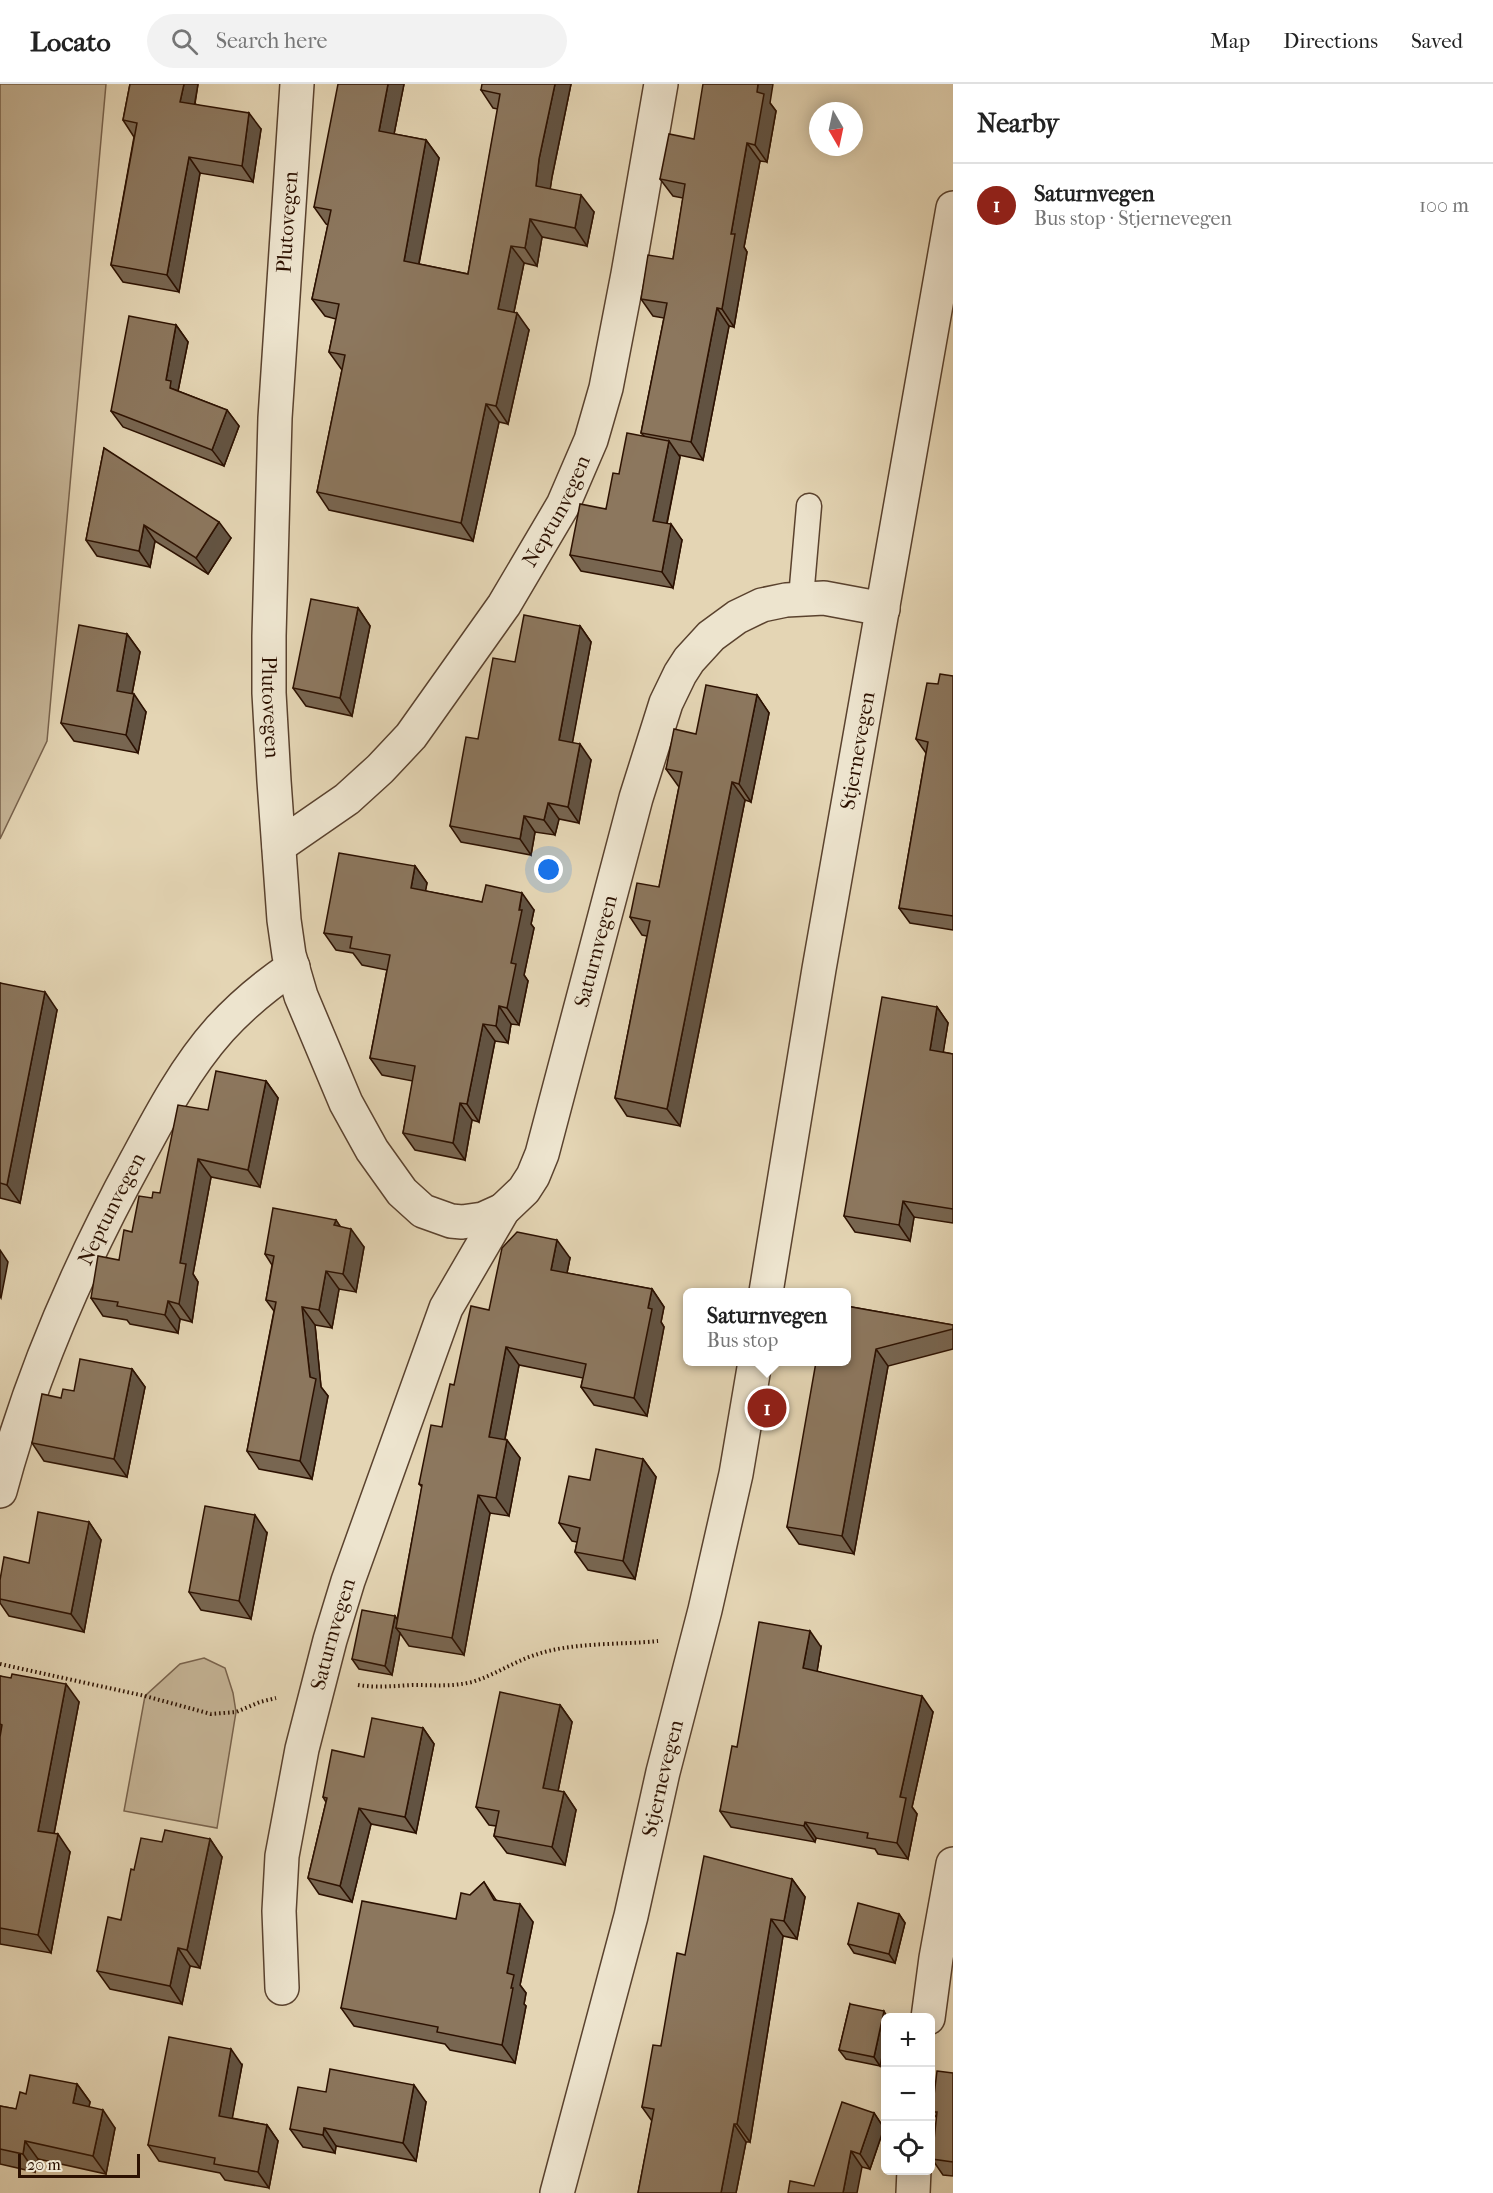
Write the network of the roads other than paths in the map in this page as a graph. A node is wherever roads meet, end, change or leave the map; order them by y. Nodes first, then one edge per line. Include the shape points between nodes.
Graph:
1 (297, 84) edge
2 (661, 84) edge
3 (953, 208) edge
4 (808, 506) dead end
5 (801, 598) junction
6 (883, 609) junction
7 (279, 846) junction
8 (293, 967) junction
9 (503, 1210) junction
10 (767, 1288) edge
11 (754, 1366) edge
12 (0, 1491) edge
13 (953, 1864) edge
14 (282, 1988) dead end
15 (929, 2013) edge
16 (914, 2175) edge
17 (557, 2193) edge
18 (913, 2193) edge

1 - 7 street, Plutovegen via 276,400 269,636
2 - 7 street, Neptunvegen via 606,388 591,440 562,505 504,605 411,736 347,799
3 - 6 street, Stjernevegen
4 - 5 lane
5 - 6 street, Saturnvegen via 830,598
5 - 9 street, Saturnvegen via 762,605 724,626 689,660 672,689 636,798 542,1154 524,1190
6 - 10 street, Stjernevegen
7 - 8 street, Plutovegen via 284,920
8 - 9 street, Plutovegen via 301,996 346,1103 372,1150 402,1192 423,1210 451,1221 483,1219
8 - 12 street, Neptunvegen via 254,996 219,1031 159,1118 110,1209 46,1347
9 - 14 street, Saturnvegen via 446,1308 330,1640 300,1759 282,1856
11 - 17 street, Stjernevegen via 736,1474 698,1639 631,1916
13 - 15 street
16 - 18 street

